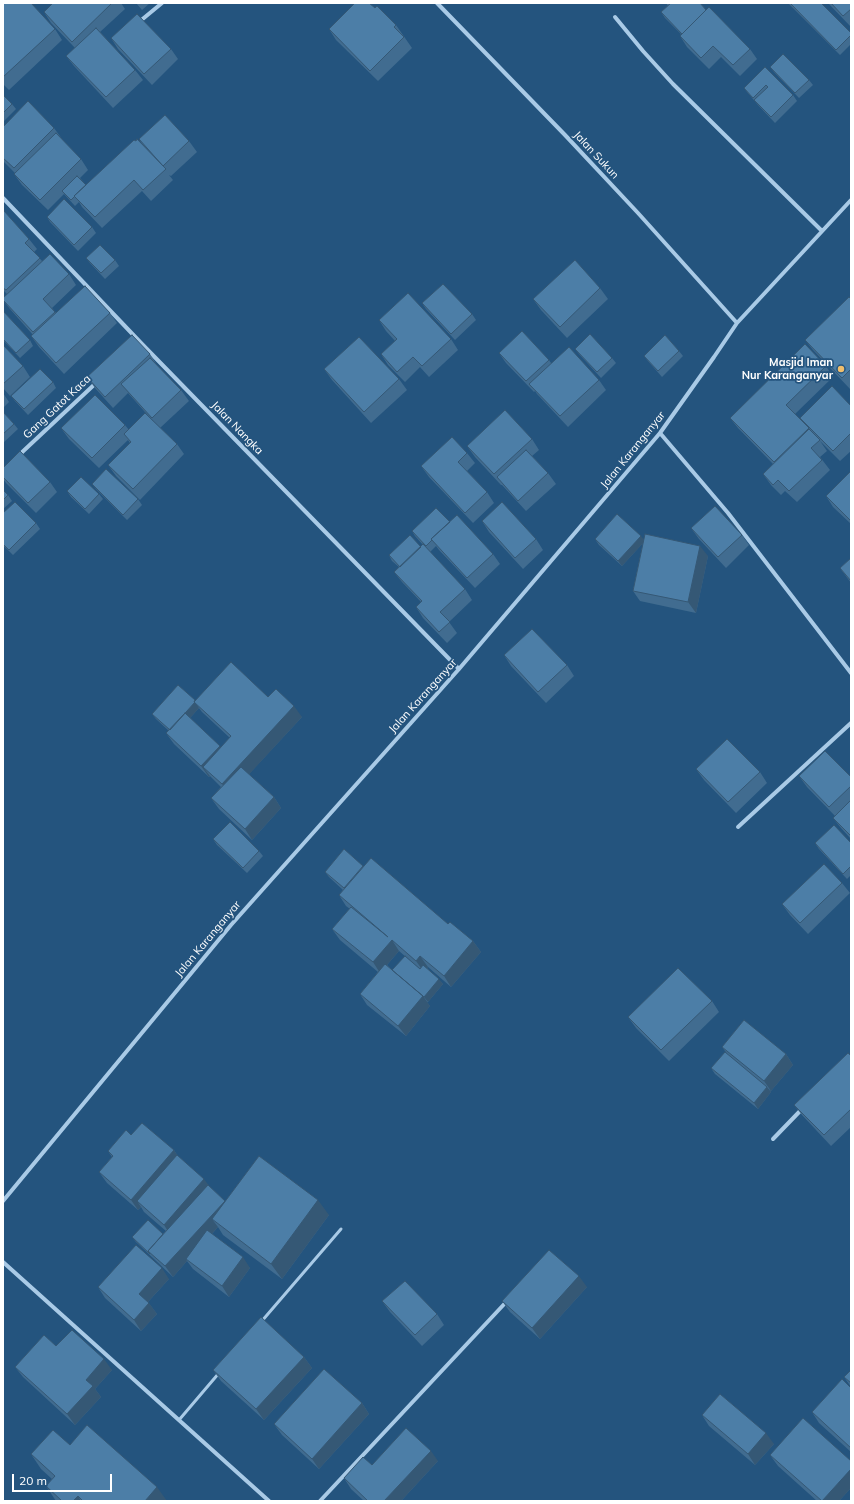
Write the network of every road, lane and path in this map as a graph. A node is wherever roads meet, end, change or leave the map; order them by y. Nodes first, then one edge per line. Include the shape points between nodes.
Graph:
1 (162, 3) edge
2 (437, 3) edge
3 (615, 18) dead end
4 (134, 26) edge
5 (3, 198) edge
6 (851, 200) edge
7 (822, 231) junction
8 (736, 323) junction
9 (141, 342) junction
10 (135, 348) edge
11 (100, 380) edge
12 (660, 433) junction
13 (13, 460) edge
14 (459, 669) junction
15 (851, 673) edge
16 (851, 723) edge
17 (738, 827) dead end
18 (804, 1107) edge
19 (773, 1139) dead end
20 (3, 1201) edge
21 (341, 1229) dead end
22 (3, 1262) edge
23 (511, 1297) edge
24 (260, 1324) edge
25 (219, 1372) edge
26 (179, 1420) junction
27 (269, 1501) edge
28 (320, 1501) edge

1 - 4 street
2 - 8 street, Jalan Sukun via 575,146
3 - 7 street via 673,84
5 - 9 street, Jalan Nangka
6 - 7 street, Jalan Karanganyar
7 - 8 street, Jalan Karanganyar
8 - 12 street, Jalan Karanganyar
9 - 10 street
9 - 14 street, Jalan Nangka
11 - 13 street, Gang Gatot Kaca
12 - 14 street, Jalan Karanganyar
12 - 15 street via 728,513
14 - 20 street, Jalan Karanganyar via 231,925
16 - 17 street
18 - 19 street
21 - 24 lane
22 - 26 street
23 - 28 street
25 - 26 lane
26 - 27 street

